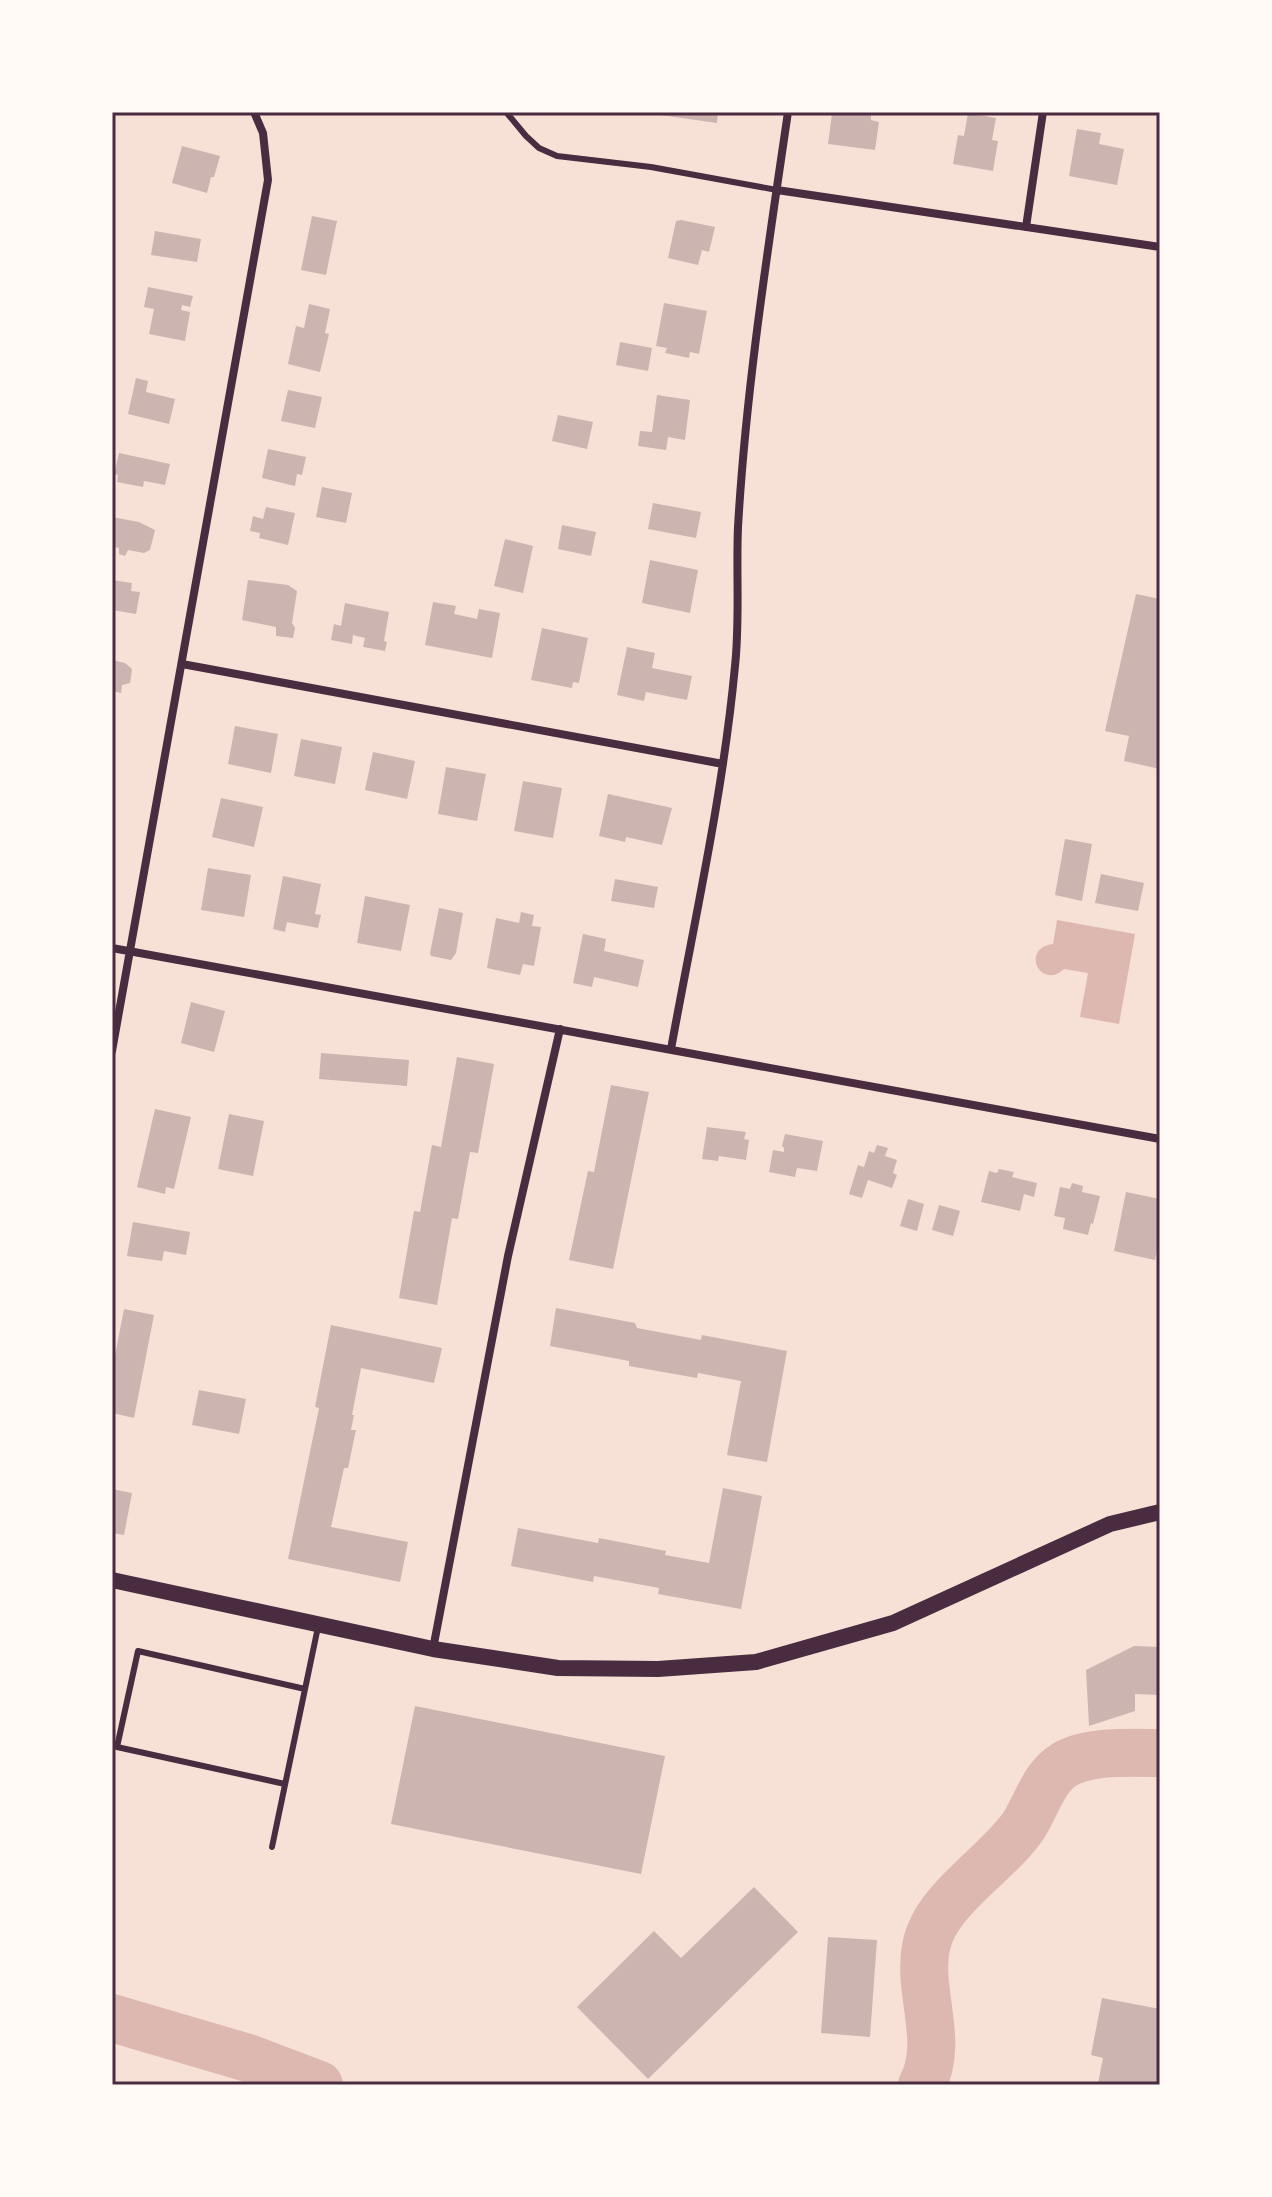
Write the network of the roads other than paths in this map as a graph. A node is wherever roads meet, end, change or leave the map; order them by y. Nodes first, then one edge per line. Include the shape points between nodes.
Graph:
1 (254, 112) edge
2 (506, 112) edge
3 (788, 112) edge
4 (1043, 112) edge
5 (777, 190) junction
6 (1026, 227) junction
7 (1160, 247) edge
8 (182, 664) junction
9 (723, 764) junction
10 (112, 948) edge
11 (130, 951) junction
12 (560, 1029) junction
13 (671, 1049) junction
14 (112, 1051) edge
15 (1160, 1139) edge
16 (1160, 1512) edge
17 (112, 1580) edge
18 (319, 1623) junction
19 (433, 1649) junction
20 (305, 1689) junction
21 (285, 1784) junction
22 (272, 1847) dead end

1 - 8 street via 263,133 268,180
2 - 5 lane via 539,148 557,156
3 - 5 street
4 - 6 street
5 - 6 street
5 - 9 street via 747,422 738,527 736,664
6 - 7 street
8 - 9 street
8 - 11 street
9 - 13 street
10 - 11 street
11 - 12 street
11 - 14 street
12 - 13 street
12 - 19 street via 508,1256
13 - 15 street
16 - 19 main road via 1110,1524 893,1623 756,1662 658,1669 558,1668
17 - 18 main road
18 - 19 main road
18 - 20 lane
20 - 21 lane
20 - 21 lane via 138,1651 117,1747
21 - 22 lane

